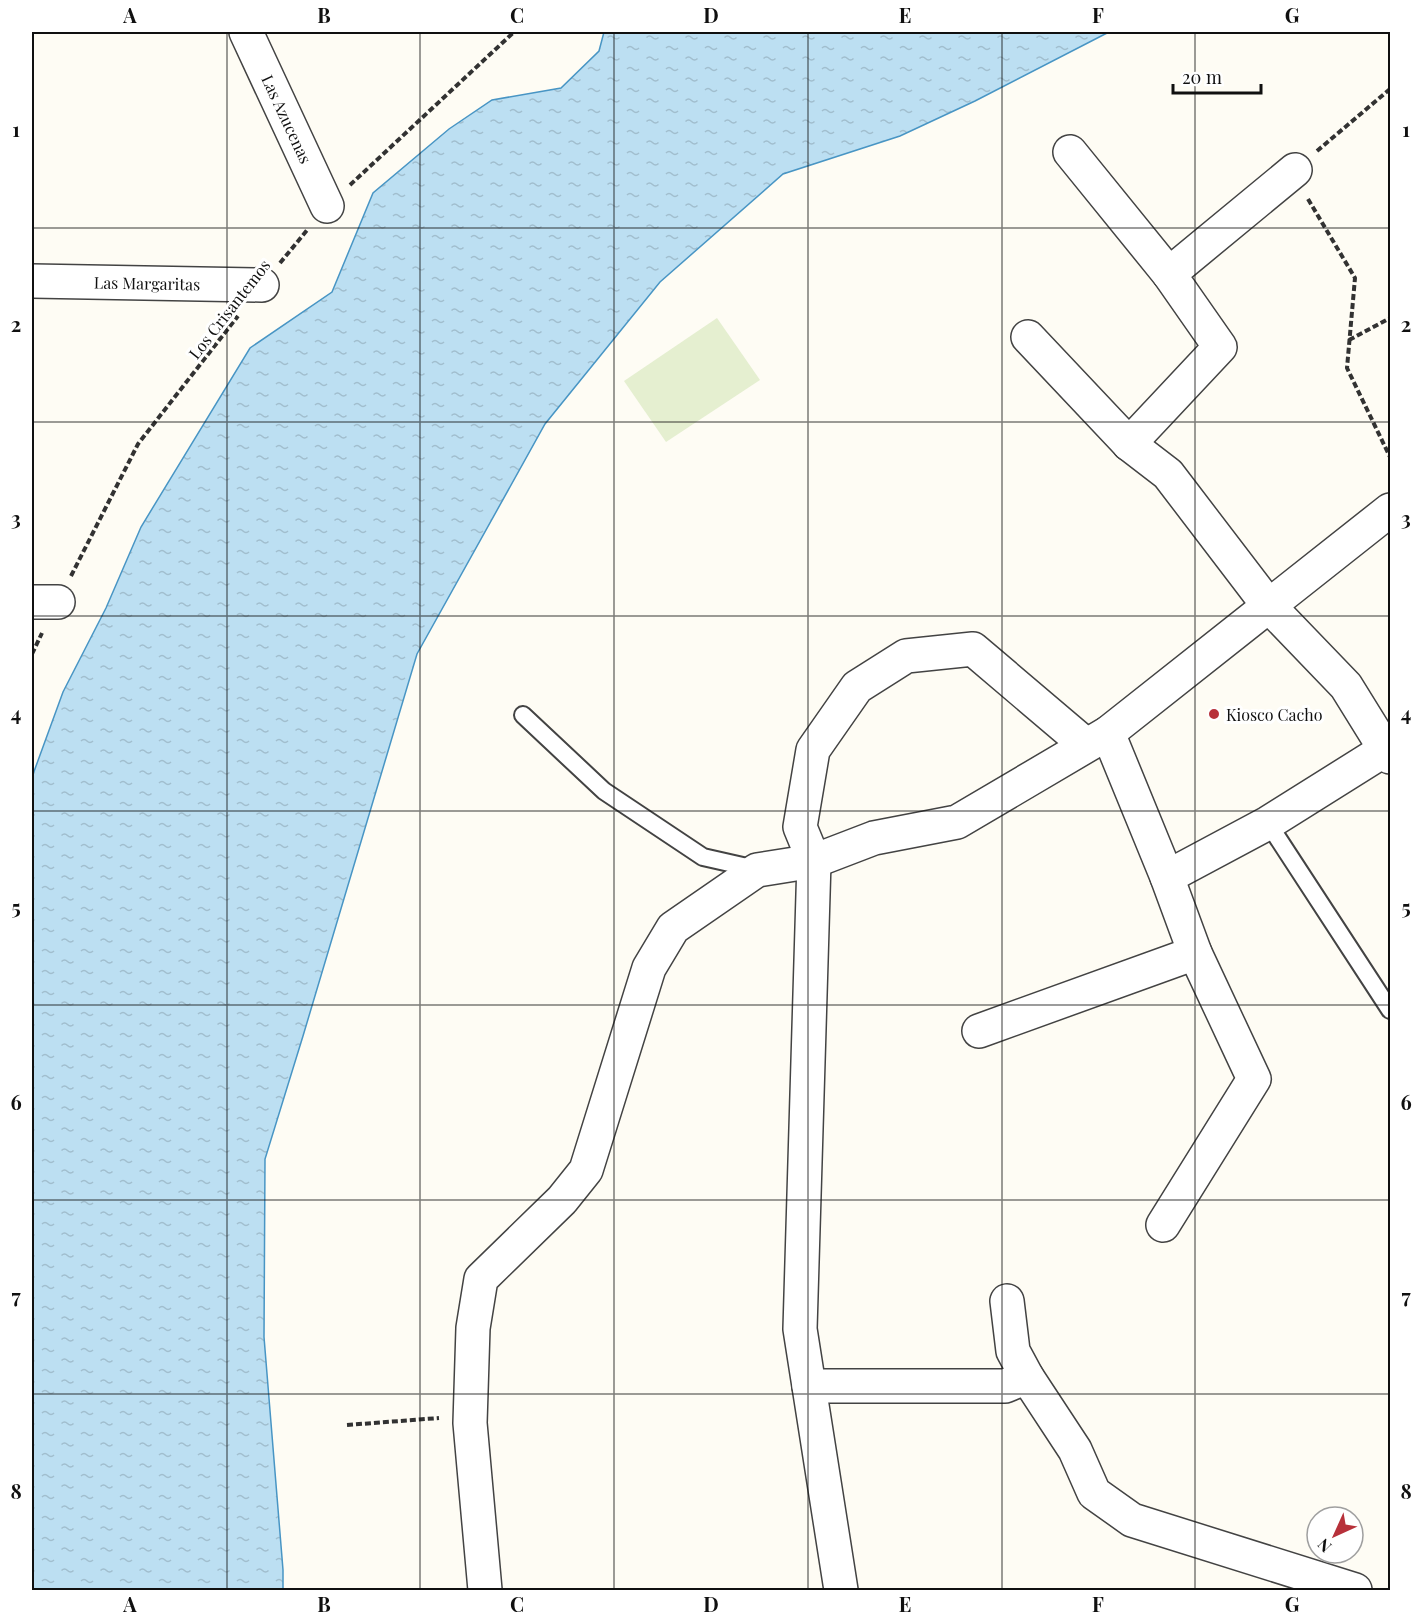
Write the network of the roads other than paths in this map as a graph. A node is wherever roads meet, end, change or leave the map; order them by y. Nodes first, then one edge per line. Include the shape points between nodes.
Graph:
1 (246, 32) edge
2 (1070, 152) dead end
3 (1294, 170) road end
4 (327, 206) road end
5 (1169, 274) junction
6 (32, 281) edge
7 (262, 285) road end
8 (1028, 337) dead end
9 (1129, 444) junction
10 (1390, 510) edge
11 (1268, 605) junction
12 (523, 714) dead end
13 (1097, 739) junction
14 (1388, 753) edge
15 (1268, 823) junction
16 (814, 861) junction
17 (757, 870) junction
18 (1167, 877) junction
19 (1195, 953) junction
20 (1390, 1010) edge
21 (980, 1031) dead end
22 (1163, 1225) dead end
23 (1007, 1300) dead end
24 (1028, 1377) junction
25 (809, 1386) junction
26 (485, 1590) edge
27 (841, 1590) edge
28 (1355, 1590) edge

1 - 4 street, Las Azucenas
2 - 5 street
3 - 5 street
5 - 9 street via 1220,347
6 - 7 street, Las Margaritas
8 - 9 street
9 - 11 street via 1168,474
10 - 11 street
11 - 13 street
11 - 14 street via 1346,686
12 - 17 lane via 604,791 703,856
13 - 16 street via 957,822 874,838
13 - 16 street via 973,649 906,656 857,687 813,750 800,827
13 - 18 street
14 - 15 street
15 - 18 street
15 - 20 lane
16 - 17 street
16 - 25 street via 800,1329
17 - 26 street via 673,928 649,968 586,1170 562,1200 481,1279 473,1328 470,1423
18 - 19 street
19 - 21 street
19 - 22 street via 1254,1079
23 - 24 street via 1013,1351
24 - 25 street via 1005,1386
24 - 28 street via 1075,1450 1094,1493 1132,1520
25 - 27 street

